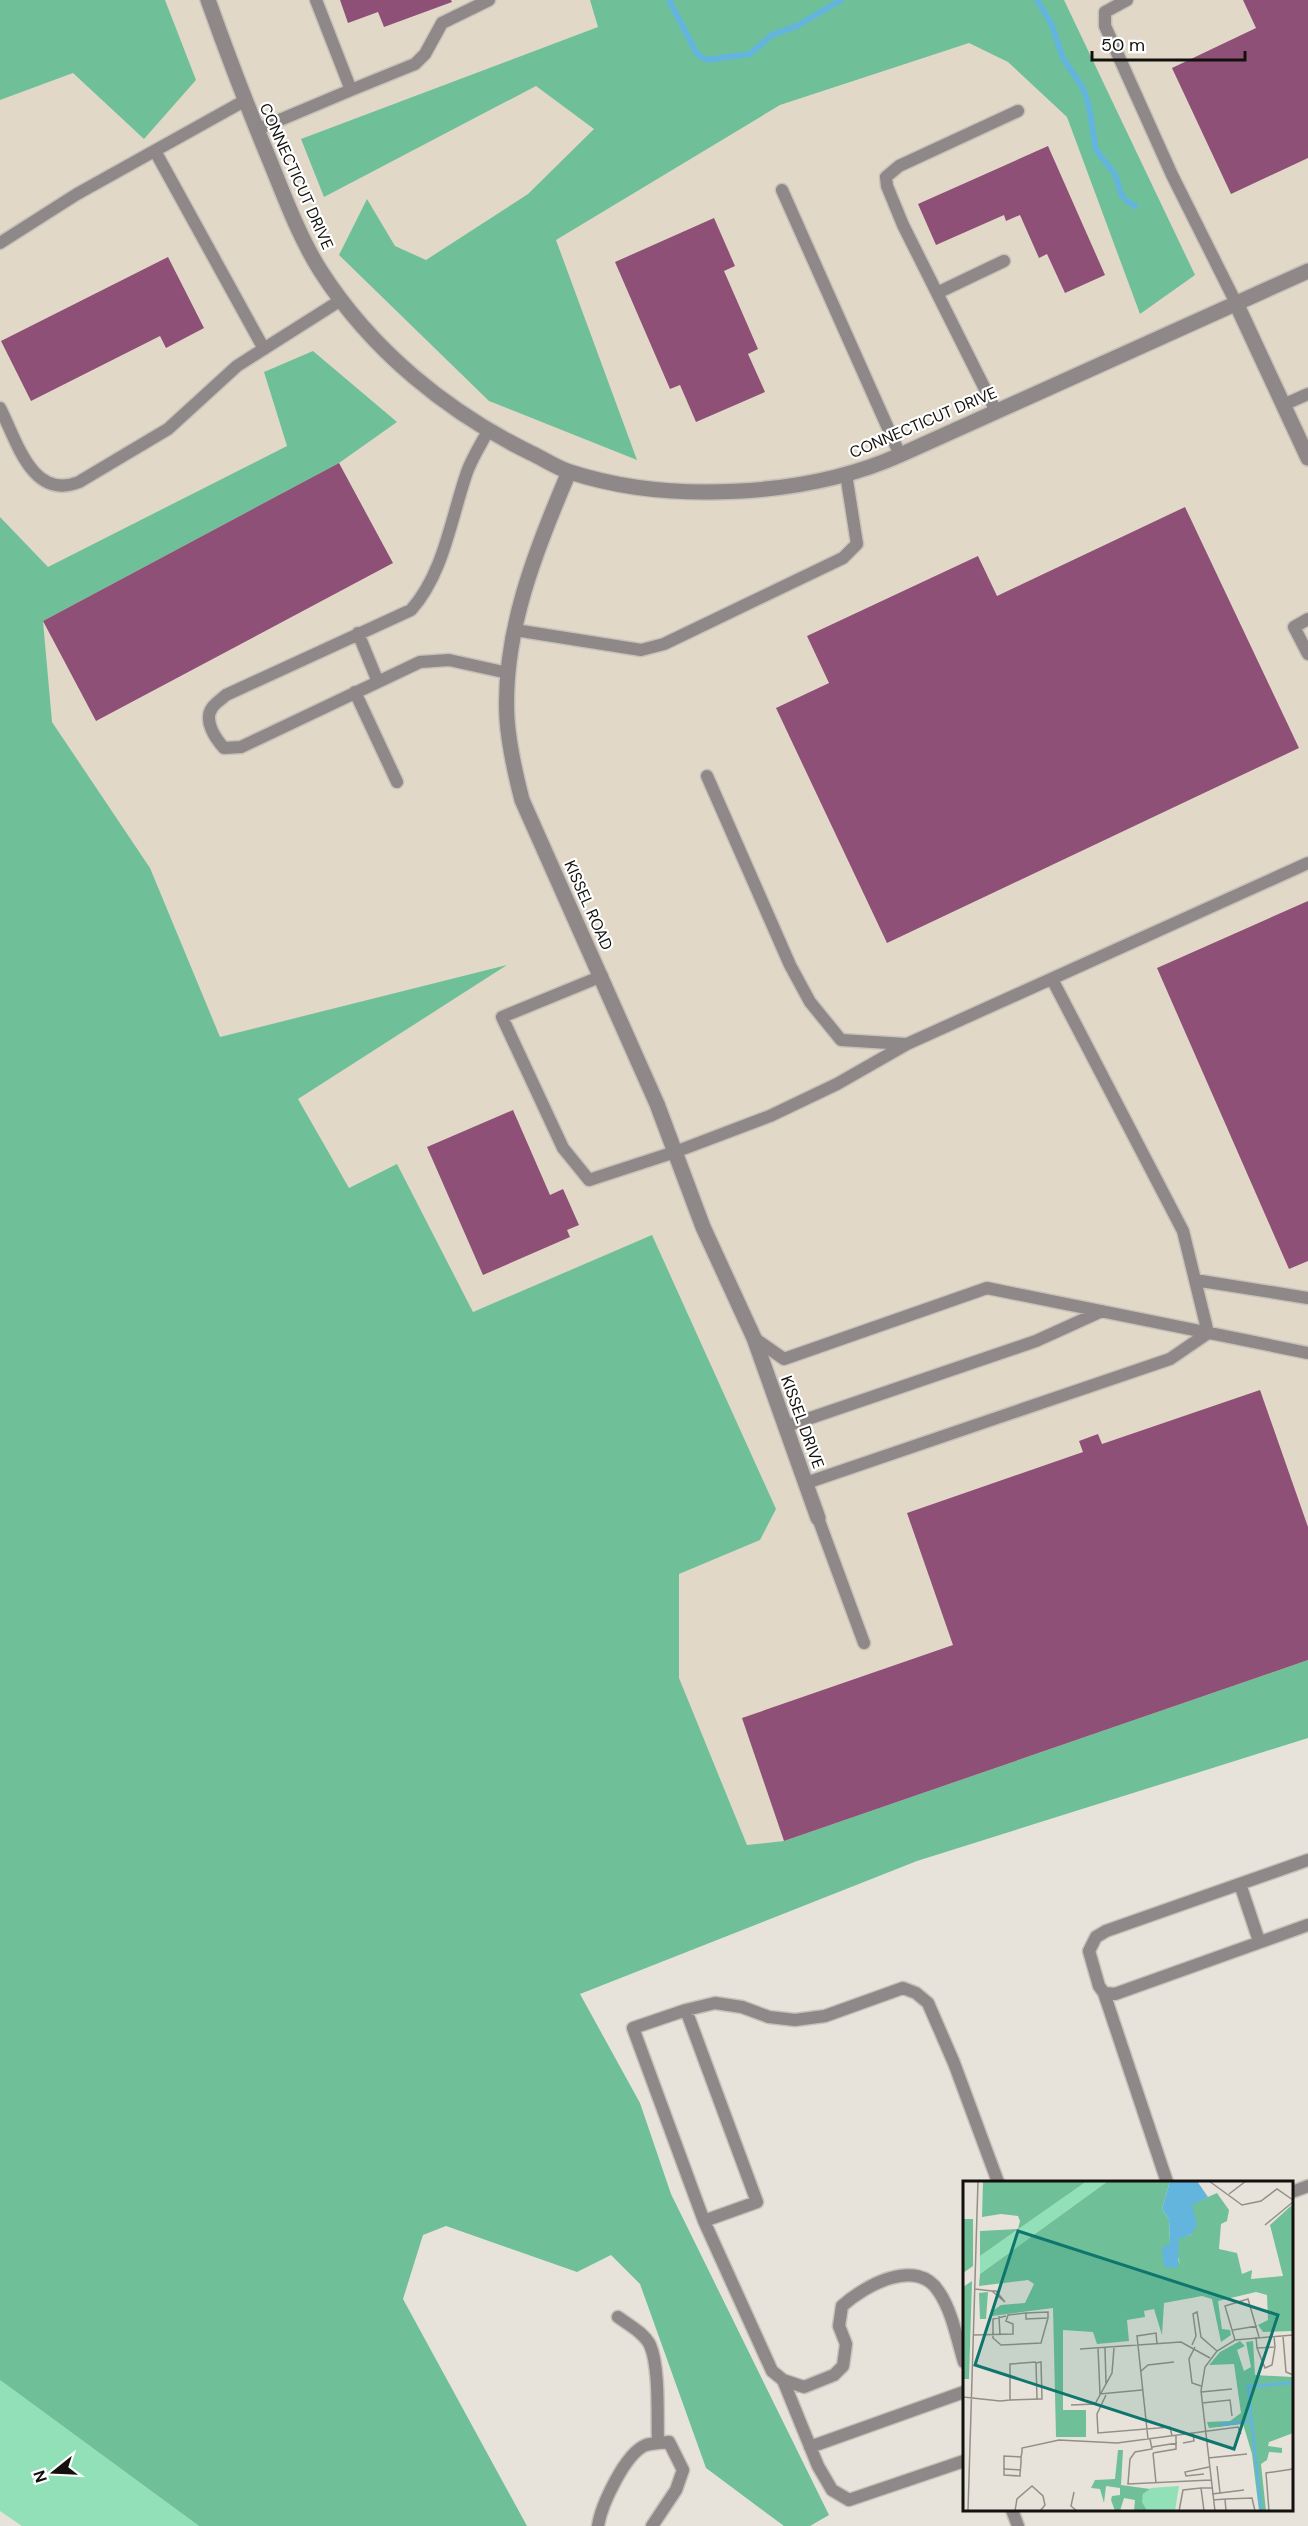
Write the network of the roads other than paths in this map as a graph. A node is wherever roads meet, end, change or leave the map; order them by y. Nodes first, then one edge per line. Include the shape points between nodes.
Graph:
1 (208, 0) edge
2 (316, 0) edge
3 (489, 0) edge
4 (1127, 0) edge
5 (351, 90) junction
6 (244, 101) junction
7 (1018, 111) dead end
8 (256, 129) junction
9 (155, 151) junction
10 (783, 190) dead end
11 (0, 243) edge
12 (1005, 261) dead end
13 (1308, 271) edge
14 (937, 294) junction
15 (341, 300) junction
16 (1236, 303) junction
17 (264, 349) junction
18 (1308, 394) edge
19 (1283, 405) junction
20 (0, 408) edge
21 (996, 411) junction
22 (488, 431) junction
23 (900, 455) junction
24 (1308, 458) edge
25 (570, 472) junction
26 (846, 474) junction
27 (1308, 619) edge
28 (515, 630) junction
29 (358, 633) junction
30 (1308, 654) edge
31 (508, 673) junction
32 (378, 682) junction
33 (355, 692) junction
34 (707, 776) dead end
35 (397, 782) dead end
36 (1308, 863) edge
37 (602, 976) junction
38 (1052, 979) junction
39 (906, 1044) junction
40 (675, 1152) junction
41 (1195, 1280) junction
42 (1308, 1298) edge
43 (1102, 1311) junction
44 (1208, 1333) junction
45 (754, 1338) junction
46 (1308, 1353) edge
47 (787, 1426) junction
48 (806, 1483) junction
49 (818, 1518) joint
50 (864, 1643) dead end
51 (1308, 1860) edge
52 (1240, 1884) junction
53 (1308, 1924) edge
54 (1259, 1941) junction
55 (1104, 1993) junction
56 (686, 2010) junction
57 (998, 2181) edge
58 (1167, 2181) edge
59 (1308, 2186) edge
60 (1293, 2192) edge
61 (704, 2222) junction
62 (618, 2318) dead end
63 (963, 2359) edge
64 (783, 2380) junction
65 (963, 2392) edge
66 (658, 2444) junction
67 (810, 2447) junction
68 (963, 2461) edge
69 (1012, 2511) edge
70 (598, 2526) edge
71 (652, 2526) edge
72 (1018, 2526) edge

1 - 6 street, CONNECTICUT DRIVE
2 - 5 lane
3 - 5 lane via 442,23 415,64
4 - 16 lane via 1105,12 1105,26 1172,175
5 - 8 lane
6 - 8 street, CONNECTICUT DRIVE
6 - 9 lane
7 - 14 lane via 899,166 886,177 903,225
8 - 15 street, CONNECTICUT DRIVE via 301,234
9 - 11 lane
9 - 17 lane
10 - 23 lane
12 - 14 lane
13 - 16 street, CONNECTICUT DRIVE
14 - 21 lane
15 - 17 lane
15 - 22 street, CONNECTICUT DRIVE via 390,356
16 - 19 street
16 - 21 street, CONNECTICUT DRIVE
17 - 20 lane via 237,366 168,429 67,487 43,482 30,468
18 - 19 lane
19 - 24 street
21 - 23 street, CONNECTICUT DRIVE
22 - 25 street, CONNECTICUT DRIVE
22 - 29 lane via 467,470 451,528 424,595 411,610
23 - 26 street, CONNECTICUT DRIVE
25 - 26 street, CONNECTICUT DRIVE via 634,486 699,493 761,490
25 - 28 street, KISSEL ROAD via 542,536
26 - 28 lane via 857,544 843,558 664,644 641,650
27 - 30 lane via 1294,627
28 - 31 street, KISSEL ROAD
29 - 32 lane
29 - 33 lane via 226,695 211,709 209,720 216,739 224,748 231,748 272,733
31 - 32 lane via 450,660 420,662
31 - 37 street, KISSEL ROAD via 509,745 522,800
32 - 33 lane
33 - 35 lane
34 - 39 lane via 810,1002 841,1040
36 - 38 lane
37 - 40 street, KISSEL ROAD
37 - 40 lane via 502,1017 563,1148 589,1180
38 - 39 lane
38 - 41 lane via 1184,1231
39 - 40 lane via 837,1084 770,1116
40 - 45 street, KISSEL ROAD via 703,1227
41 - 42 lane
41 - 44 lane
43 - 44 lane
43 - 45 lane via 987,1288 784,1359
43 - 47 lane via 1036,1341
44 - 46 lane
44 - 48 lane via 1170,1359
45 - 47 street, KISSEL DRIVE
47 - 48 street, KISSEL DRIVE
48 - 49 street, KISSEL DRIVE
49 - 50 lane
51 - 52 lane
52 - 54 lane
52 - 55 lane via 1096,1937 1089,1952
53 - 54 lane
54 - 55 lane via 1115,1994
55 - 58 lane
56 - 57 lane via 715,2003 795,2020 825,2016 903,1988 916,1993 928,2003
56 - 61 lane via 757,2202
56 - 61 lane via 633,2028
59 - 60 lane
61 - 64 lane via 772,2371
62 - 66 lane via 650,2345 657,2382
63 - 64 lane via 939,2291 926,2279 907,2274 857,2292 842,2306 838,2326 846,2343 843,2366 834,2375 804,2387
64 - 67 lane
65 - 67 lane
66 - 70 lane via 644,2446 626,2463 600,2511
66 - 71 lane via 669,2442 683,2470 676,2490
67 - 68 lane via 832,2490 849,2500
69 - 72 lane

